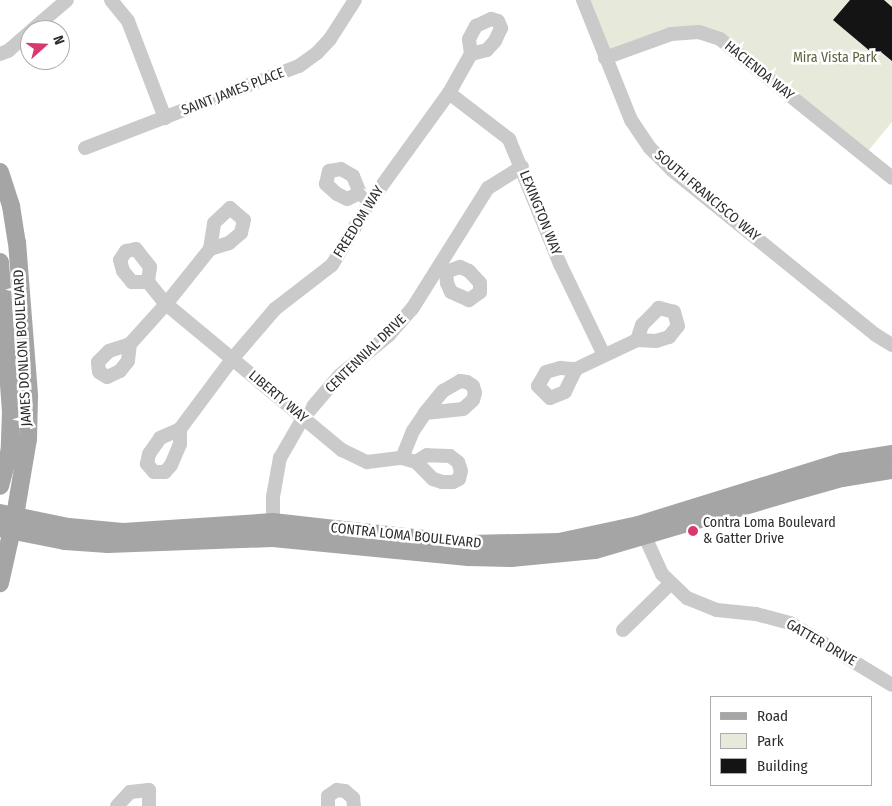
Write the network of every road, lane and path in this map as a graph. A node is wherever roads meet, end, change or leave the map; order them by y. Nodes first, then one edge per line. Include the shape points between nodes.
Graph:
1 (67, 0) edge
2 (111, 0) edge
3 (355, 0) edge
4 (583, 0) edge
5 (44, 20) edge
6 (20, 41) edge
7 (0, 54) edge
8 (471, 54) dead end
9 (606, 58) junction
10 (449, 93) junction
11 (165, 118) junction
12 (85, 148) dead end
13 (522, 167) junction
14 (0, 172) edge
15 (892, 178) edge
16 (210, 249) dead end
17 (0, 262) edge
18 (148, 282) dead end
19 (166, 304) junction
20 (637, 340) dead end
21 (130, 344) dead end
22 (892, 345) edge
23 (604, 355) junction
24 (232, 358) junction
25 (576, 369) dead end
26 (425, 413) dead end
27 (303, 418) junction
28 (180, 429) dead end
29 (892, 454) edge
30 (402, 458) junction
31 (416, 462) dead end
32 (892, 470) edge
33 (0, 486) edge
34 (7, 522) edge
35 (273, 530) junction
36 (642, 530) junction
37 (0, 582) edge
38 (670, 584) junction
39 (623, 630) dead end
40 (892, 685) edge
41 (117, 806) edge
42 (149, 806) edge
43 (328, 806) edge
44 (354, 806) edge

1 - 5 street
2 - 11 street via 128,21
3 - 11 street, SAINT JAMES PLACE via 330,39 299,66
4 - 9 street, SOUTH FRANCISCO WAY
6 - 7 street
8 - 10 street, FREEDOM WAY
9 - 15 street, HACIENDA WAY via 671,34 698,32 720,39
9 - 22 street, SOUTH FRANCISCO WAY via 631,120 650,148 672,170 876,336
10 - 13 street, LEXINGTON WAY via 508,138
10 - 24 street, FREEDOM WAY via 365,197 332,265 275,309
11 - 12 street, SAINT JAMES PLACE
13 - 23 street, LEXINGTON WAY via 560,264
13 - 27 street, CENTENNIAL DRIVE via 488,188 442,269 412,309 388,335 339,376
14 - 34 main road, JAMES DONLON BOULEVARD via 18,242 29,396 28,439
16 - 19 street
17 - 33 main road, JAMES DONLON BOULEVARD via 11,411 10,449
18 - 19 street, LIBERTY WAY
19 - 21 street
19 - 24 street, LIBERTY WAY
20 - 23 street
23 - 25 street
24 - 27 street, LIBERTY WAY
24 - 28 street, FREEDOM WAY
26 - 30 street via 413,430
27 - 30 street, LIBERTY WAY via 342,450 367,462
27 - 35 street, CENTENNIAL DRIVE via 280,458 273,497
29 - 36 main road, CONTRA LOMA BOULEVARD via 842,462
30 - 31 street
32 - 36 main road, CONTRA LOMA BOULEVARD via 842,478
34 - 35 main road, CONTRA LOMA BOULEVARD via 65,541 117,544
34 - 37 main road, JAMES DONLON BOULEVARD
35 - 36 main road, CONTRA LOMA BOULEVARD via 468,557 511,558 596,550
36 - 38 street, GATTER DRIVE via 653,559
38 - 39 street
38 - 40 street, GATTER DRIVE via 687,598 707,607 790,623
41 - 42 street via 130,792 149,790
43 - 44 street via 328,796 338,790 346,791 353,798

